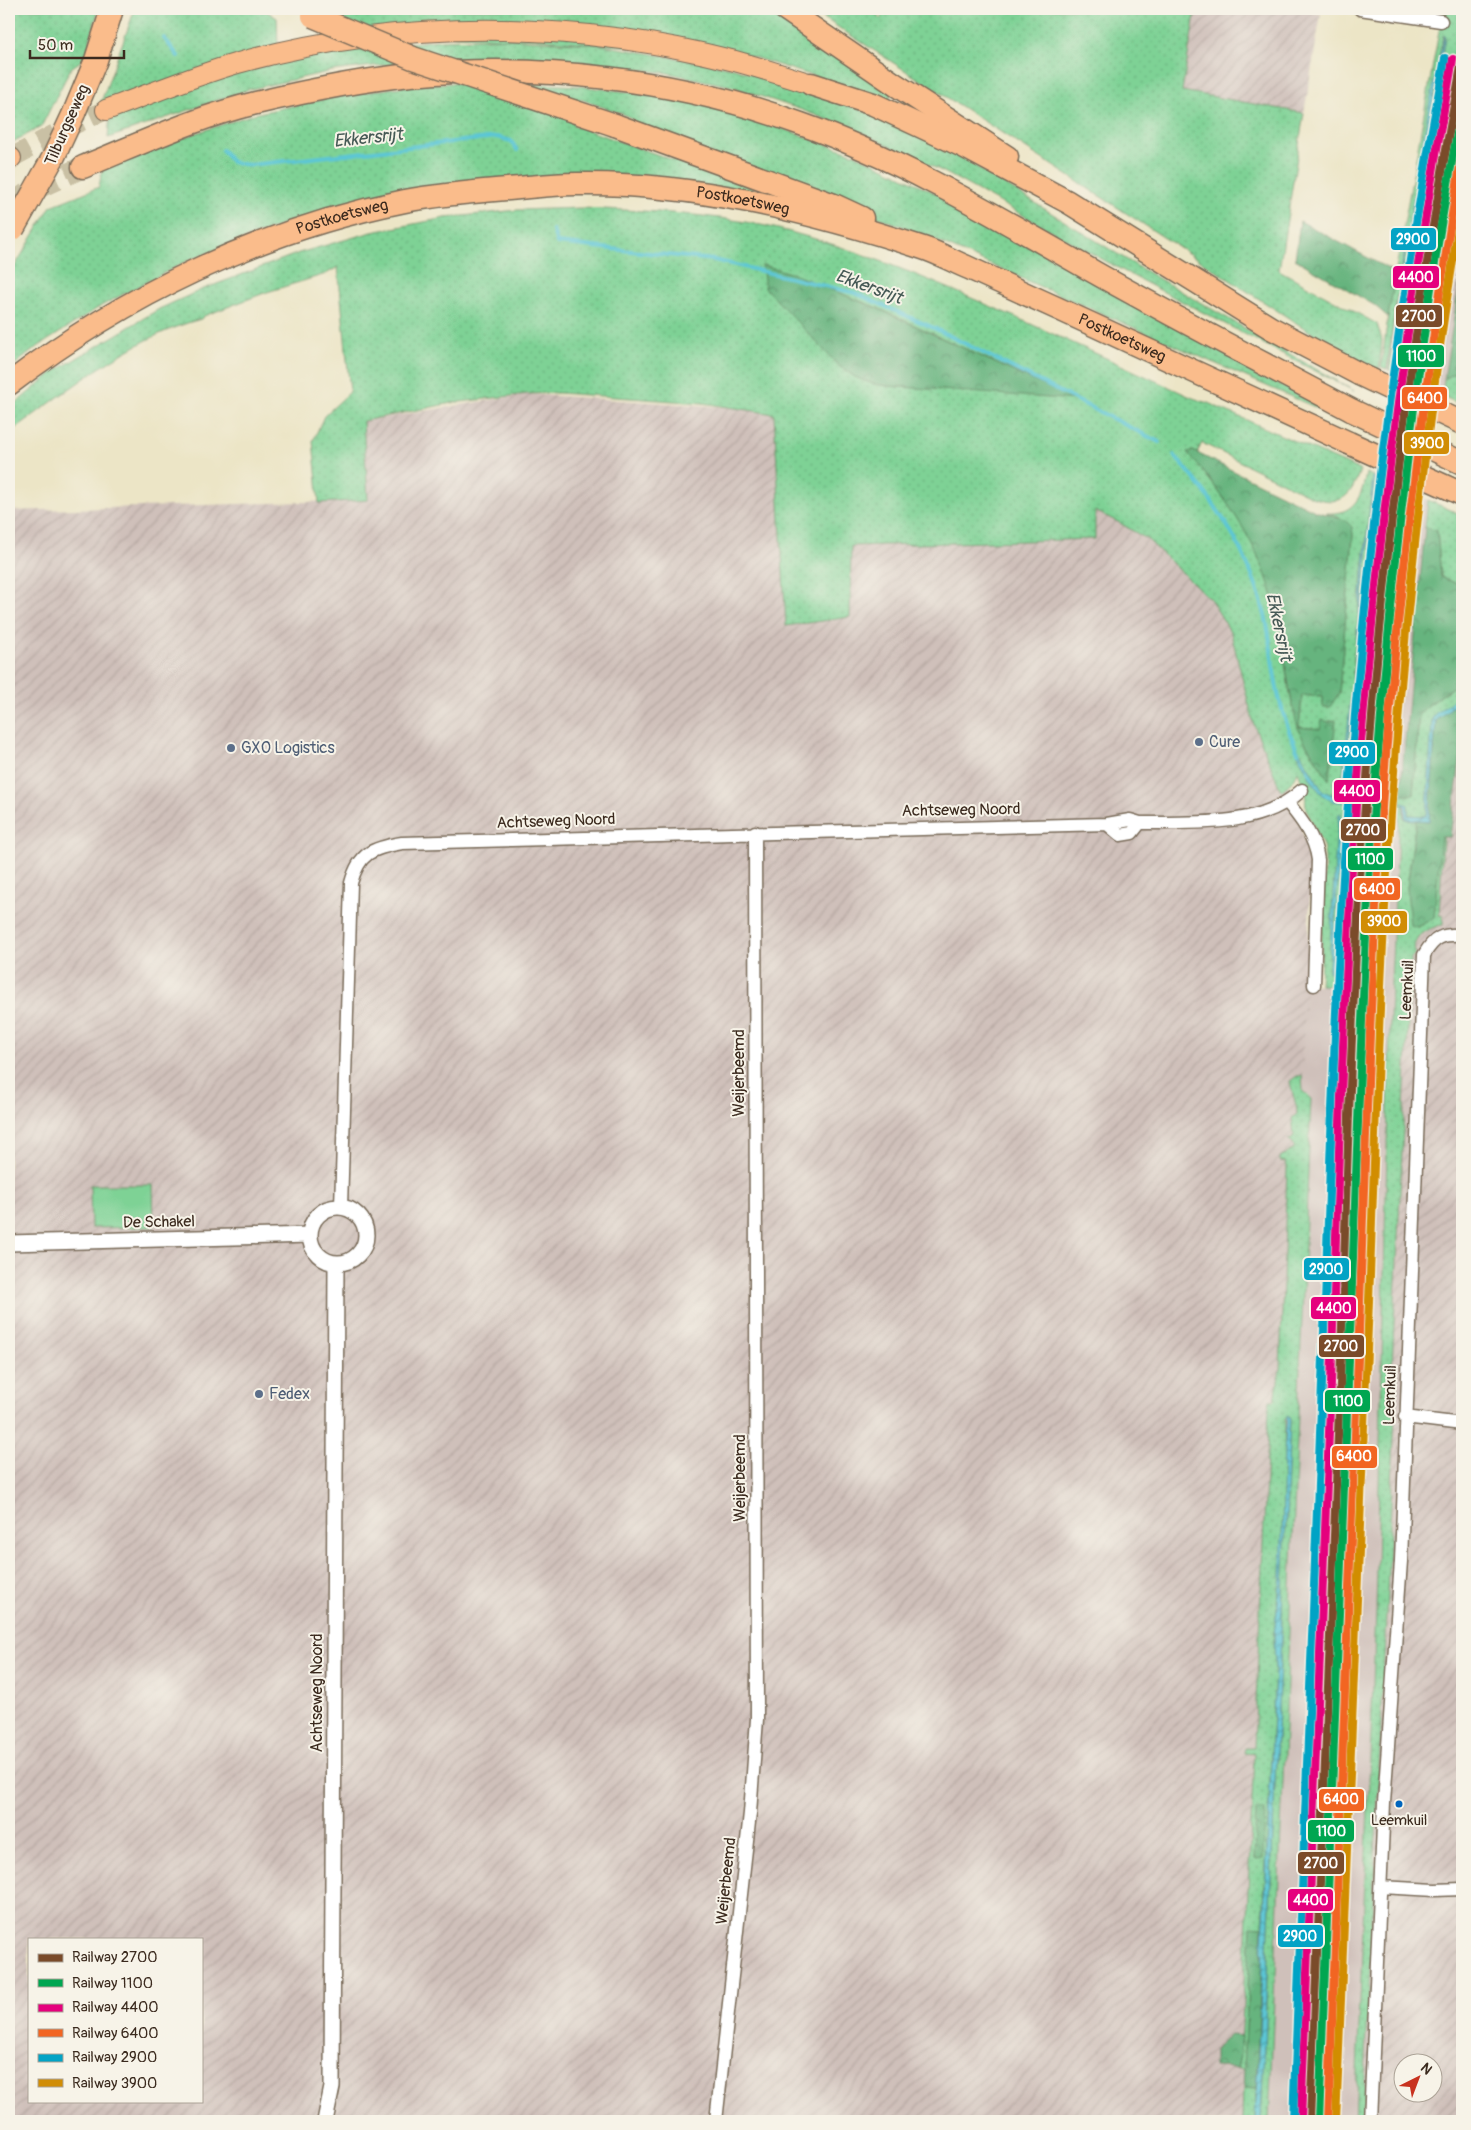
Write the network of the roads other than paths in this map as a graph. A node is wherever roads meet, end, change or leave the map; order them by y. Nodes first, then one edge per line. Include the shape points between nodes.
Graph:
1 (112, 9) edge
2 (785, 9) edge
3 (1360, 9) edge
4 (306, 13) edge
5 (1441, 21) dead end
6 (811, 84) joint
7 (106, 110) tunnel mouth
8 (83, 167) tunnel mouth
9 (1068, 202) junction
10 (11, 232) edge
11 (927, 249) junction
12 (9, 384) edge
13 (1462, 423) edge
14 (1462, 463) edge
15 (1462, 494) edge
16 (1302, 790) dead end
17 (1287, 802) junction
18 (755, 832) junction
19 (1462, 935) edge
20 (1314, 985) dead end
21 (341, 1207) junction
22 (310, 1235) junction
23 (9, 1243) edge
24 (336, 1263) junction
25 (1405, 1417) junction
26 (1462, 1424) edge
27 (1381, 1887) junction
28 (1462, 1889) edge
29 (325, 2121) edge
30 (716, 2121) edge
31 (1370, 2121) edge

1 - 10 highway, Tilburgseweg, bridge via 74,114
2 - 9 highway via 990,144
3 - 5 street
4 - 11 highway, bridge via 413,58 615,125 834,205
6 - 7 highway via 736,61 671,47 524,30 457,31 404,34 310,47 238,63
6 - 9 highway via 873,104 914,122
8 - 14 highway, bridge via 191,123 253,103 411,75 532,71 665,87 800,123 928,179 1353,411
9 - 13 highway, bridge via 1271,328
11 - 12 highway, Postkoetsweg via 784,208 695,193 576,184 436,196 316,225 248,247 195,269 108,315
11 - 15 highway, Postkoetsweg, bridge
16 - 17 street, Achtseweg Noord
17 - 18 street, Achtseweg Noord via 1248,818 1202,821 1140,823 1130,820 1108,824
17 - 20 street via 1316,846
18 - 21 street, Achtseweg Noord via 402,843 370,850 358,862 350,883
18 - 30 street, Weijerbeemd via 756,1736
19 - 25 street, Leemkuil via 1448,934 1432,941 1424,955
21 - 22 street via 323,1211 316,1218
21 - 24 street via 358,1215 366,1233 365,1242 355,1258
22 - 23 street, De Schakel
22 - 24 street via 311,1244 321,1257
24 - 29 street, Achtseweg Noord via 332,2087
25 - 26 street
25 - 27 street, Leemkuil via 1401,1561
27 - 28 street
27 - 31 street, Leemkuil

